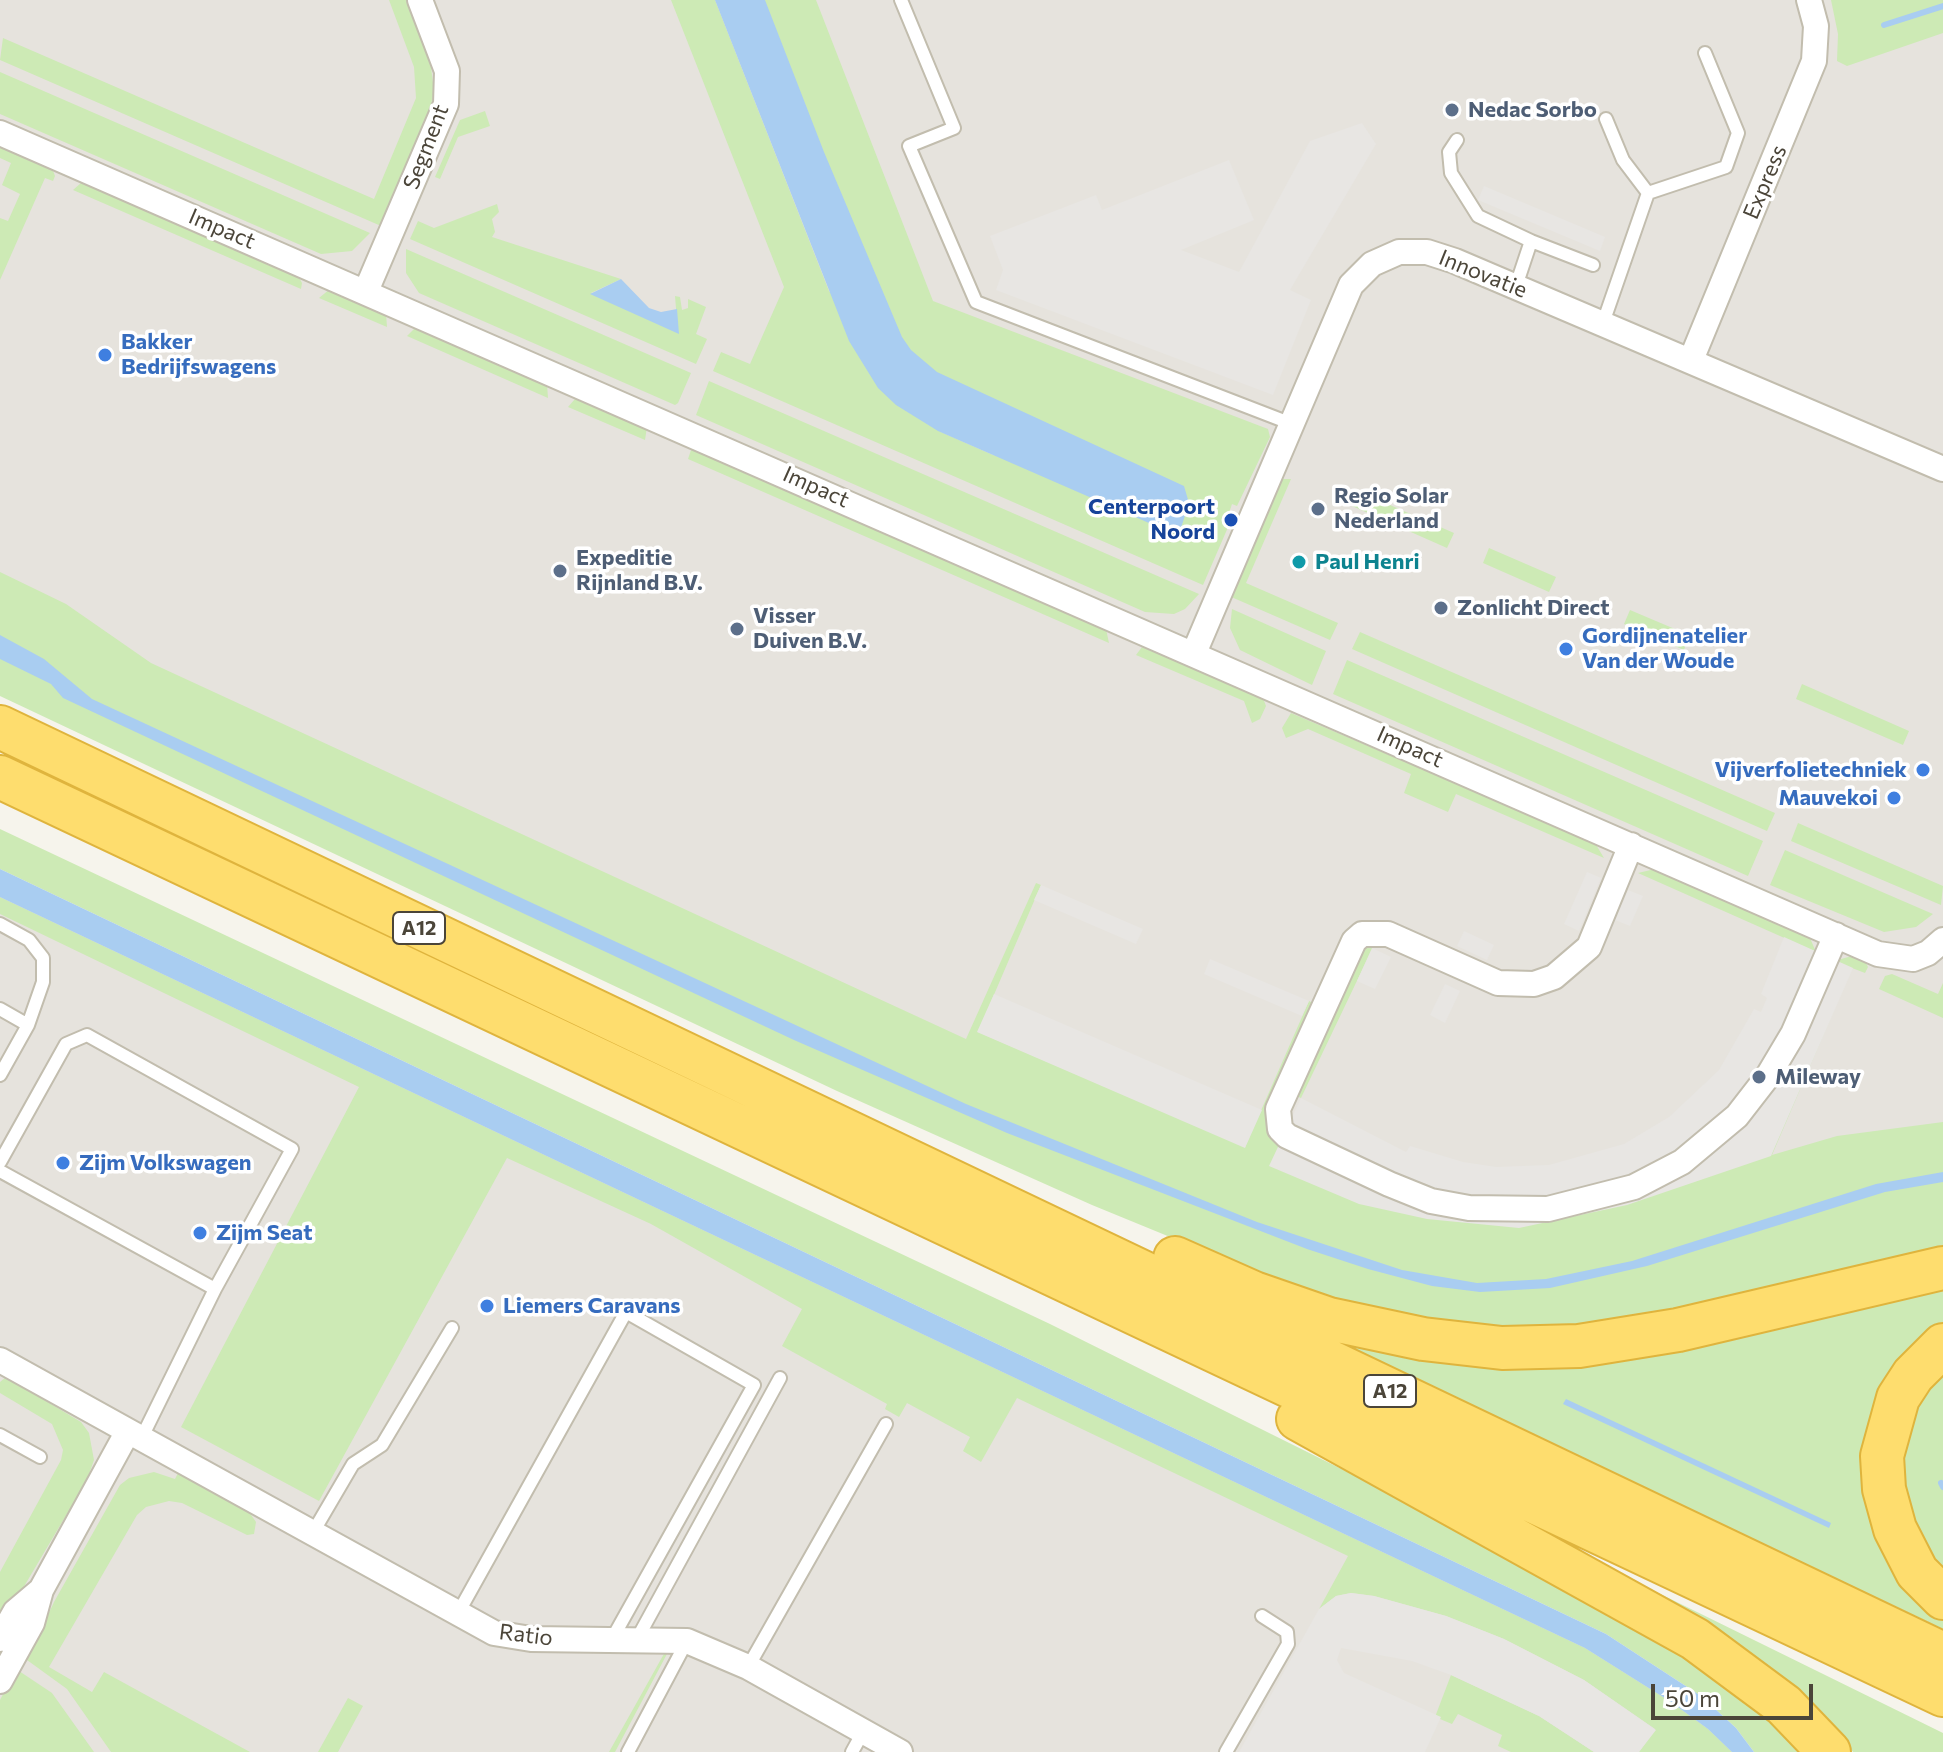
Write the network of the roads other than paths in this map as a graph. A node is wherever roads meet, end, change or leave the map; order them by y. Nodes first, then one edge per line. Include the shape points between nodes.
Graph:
1 (420, 0) edge
2 (901, 0) edge
3 (1809, 0) edge
4 (1705, 53) dead end
5 (1606, 119) dead end
6 (0, 133) edge
7 (1457, 140) dead end
8 (1648, 193) junction
9 (1531, 241) junction
10 (1593, 265) dead end
11 (1516, 286) junction
12 (366, 291) junction
13 (1603, 323) junction
14 (1691, 360) junction
15 (1292, 424) junction
16 (1943, 469) edge
17 (1194, 653) junction
18 (0, 727) edge
19 (0, 777) edge
20 (1631, 845) junction
21 (0, 924) edge
22 (1836, 935) junction
23 (1943, 940) edge
24 (0, 1009) edge
25 (28, 1025) junction
26 (0, 1075) edge
27 (838, 1129) junction
28 (0, 1162) edge
29 (0, 1171) edge
30 (955, 1228) junction
31 (1943, 1268) edge
32 (215, 1289) junction
33 (452, 1328) dead end
34 (1943, 1345) edge
35 (0, 1360) edge
36 (780, 1378) dead end
37 (886, 1424) dead end
38 (0, 1435) edge
39 (134, 1435) junction
40 (40, 1457) dead end
41 (312, 1534) junction
42 (41, 1590) junction
43 (1943, 1598) edge
44 (457, 1615) junction
45 (1262, 1616) dead end
46 (0, 1639) edge
47 (625, 1639) junction
48 (687, 1641) junction
49 (1943, 1654) edge
50 (748, 1667) junction
51 (0, 1681) edge
52 (1943, 1695) edge
53 (858, 1742) edge
54 (628, 1752) edge
55 (900, 1752) edge
56 (1226, 1752) edge
57 (1829, 1752) edge

1 - 12 street, Segment via 447,71 446,104
2 - 15 lane via 954,128 909,146 976,302
3 - 14 street, Express via 1816,26 1814,61
4 - 8 lane via 1738,133 1726,167
5 - 8 lane via 1623,160
6 - 12 street, Impact
7 - 9 lane via 1449,152 1451,173 1478,216
8 - 13 lane
9 - 10 lane
9 - 11 lane
11 - 13 street, Innovatie
11 - 15 street, Innovatie via 1427,252 1399,252 1372,264 1351,285
12 - 17 street, Impact
13 - 14 street, Innovatie
14 - 16 street, Innovatie
15 - 17 street, Innovatie
17 - 20 street, Impact
18 - 27 highway, A12
19 - 30 highway, A12
20 - 22 street, Impact
20 - 22 street via 1589,947 1568,969 1544,981 1498,983 1388,934 1362,934 1354,941 1278,1109 1280,1129 1389,1184 1431,1201 1469,1208 1548,1209 1634,1187 1682,1162 1737,1116 1793,1034
21 - 25 lane via 27,937 43,958 43,982
22 - 23 street, Impact via 1898,959 1928,953
24 - 25 lane
25 - 26 lane
27 - 31 highway, A12 via 1033,1196 1254,1293 1329,1319 1423,1339 1502,1348 1579,1346 1678,1330
27 - 49 highway, A12
28 - 32 lane via 66,1044 87,1035 292,1149
29 - 32 lane
30 - 52 highway, A12
30 - 57 highway, A12 via 1695,1639 1784,1705
32 - 39 lane
33 - 41 lane via 382,1445 353,1464
34 - 43 highway via 1898,1398 1882,1456 1895,1529 1917,1572
35 - 39 street, Ratio
36 - 47 lane
37 - 50 lane
38 - 40 lane
39 - 41 street, Ratio
39 - 42 street
41 - 44 street, Ratio
42 - 46 street via 15,1612
42 - 51 street via 32,1623
44 - 47 street, Ratio via 494,1633 531,1639
44 - 47 lane via 626,1312 754,1385
45 - 56 lane via 1287,1632 1288,1644
47 - 48 street, Ratio
48 - 50 street, Ratio
48 - 54 lane
50 - 53 street, Ratio
53 - 55 street, Ratio

